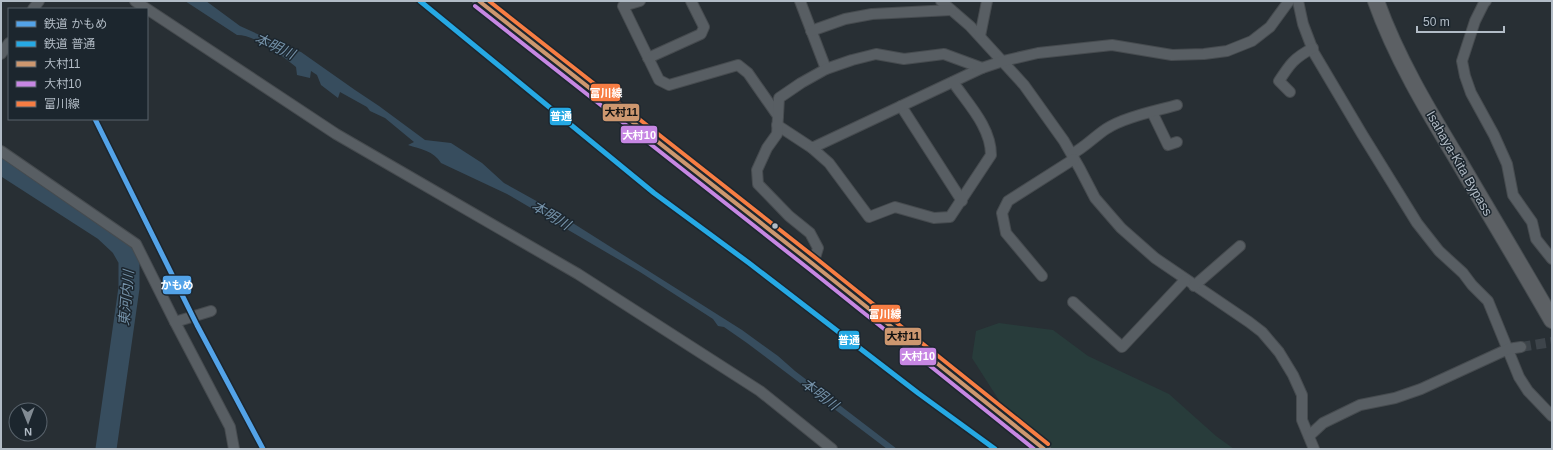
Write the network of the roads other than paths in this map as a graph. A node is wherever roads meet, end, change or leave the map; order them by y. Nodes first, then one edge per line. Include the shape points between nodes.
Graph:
1 (135, 1) edge
2 (479, 1) edge
3 (640, 1) edge
4 (691, 1) edge
5 (800, 1) edge
6 (941, 1) edge
7 (986, 1) edge
8 (1289, 1) edge
9 (1298, 1) edge
10 (1376, 1) edge
11 (1484, 2) edge
12 (146, 8) edge
13 (148, 10) edge
14 (952, 10) junction
15 (811, 31) junction
16 (980, 36) junction
17 (8, 44) edge
18 (1313, 48) junction
19 (1, 54) edge
20 (648, 58) junction
21 (1003, 61) junction
22 (982, 68) junction
23 (826, 69) junction
24 (953, 82) junction
25 (1290, 92) dead end
26 (1177, 104) dead end
27 (901, 106) junction
28 (1152, 112) junction
29 (778, 120) junction
30 (1177, 142) dead end
31 (812, 148) junction
32 (1, 151) edge
33 (1073, 157) junction
34 (962, 201) junction
35 (1240, 246) dead end
36 (1552, 259) edge
37 (813, 264) junction
38 (1042, 276) dead end
39 (1185, 280) junction
40 (1194, 286) junction
41 (1073, 302) dead end
42 (211, 311) dead end
43 (1552, 320) edge
44 (175, 322) junction
45 (1521, 347) tunnel mouth
46 (1508, 349) junction
47 (1552, 416) edge
48 (1309, 436) junction
49 (234, 449) edge
50 (832, 449) edge
51 (1044, 449) edge
52 (1314, 449) edge

1 - 12 street
2 - 37 street
3 - 20 street via 623,6
4 - 20 street via 704,27 701,34
5 - 15 street
6 - 14 street
7 - 16 street
8 - 21 street via 1270,27 1252,41 1227,51 1172,55 1112,45
9 - 18 street via 1303,24
10 - 43 highway, Isahaya-Kita Bypass via 1380,15 1424,102
11 - 36 street via 1462,61 1465,76 1507,164 1513,195 1532,222 1536,239
13 - 50 street via 336,134 578,274 760,391
14 - 15 street via 872,14 845,19
14 - 16 street
15 - 23 street
16 - 21 street
17 - 19 street
18 - 25 street via 1298,56 1279,81
18 - 46 street via 1417,223 1488,301
20 - 29 street via 659,80 669,85 738,65 748,73
21 - 22 street
21 - 33 street via 1024,85
22 - 23 street via 944,54 904,59 876,54
22 - 24 street
23 - 29 street via 779,98
24 - 27 street
24 - 34 street via 986,130 991,144 991,156
26 - 28 street
27 - 31 street
27 - 34 street
28 - 30 street via 1168,145
28 - 33 street via 1107,128
29 - 31 street
29 - 37 street via 777,134 757,170 758,184 810,233 818,248
31 - 34 street via 829,163 869,217 895,207 934,218 950,217
32 - 44 street via 136,244
33 - 38 street via 1008,201 1002,213 1006,233
33 - 39 street via 1095,198 1121,228
35 - 40 street
37 - 51 street
39 - 40 street
39 - 41 street via 1122,347
40 - 48 street via 1262,332 1279,352 1294,375 1302,395 1302,420
42 - 44 street
44 - 49 street via 230,427
45 - 46 street
46 - 47 street via 1519,377
46 - 48 street via 1395,398 1360,405 1323,423
48 - 52 street

